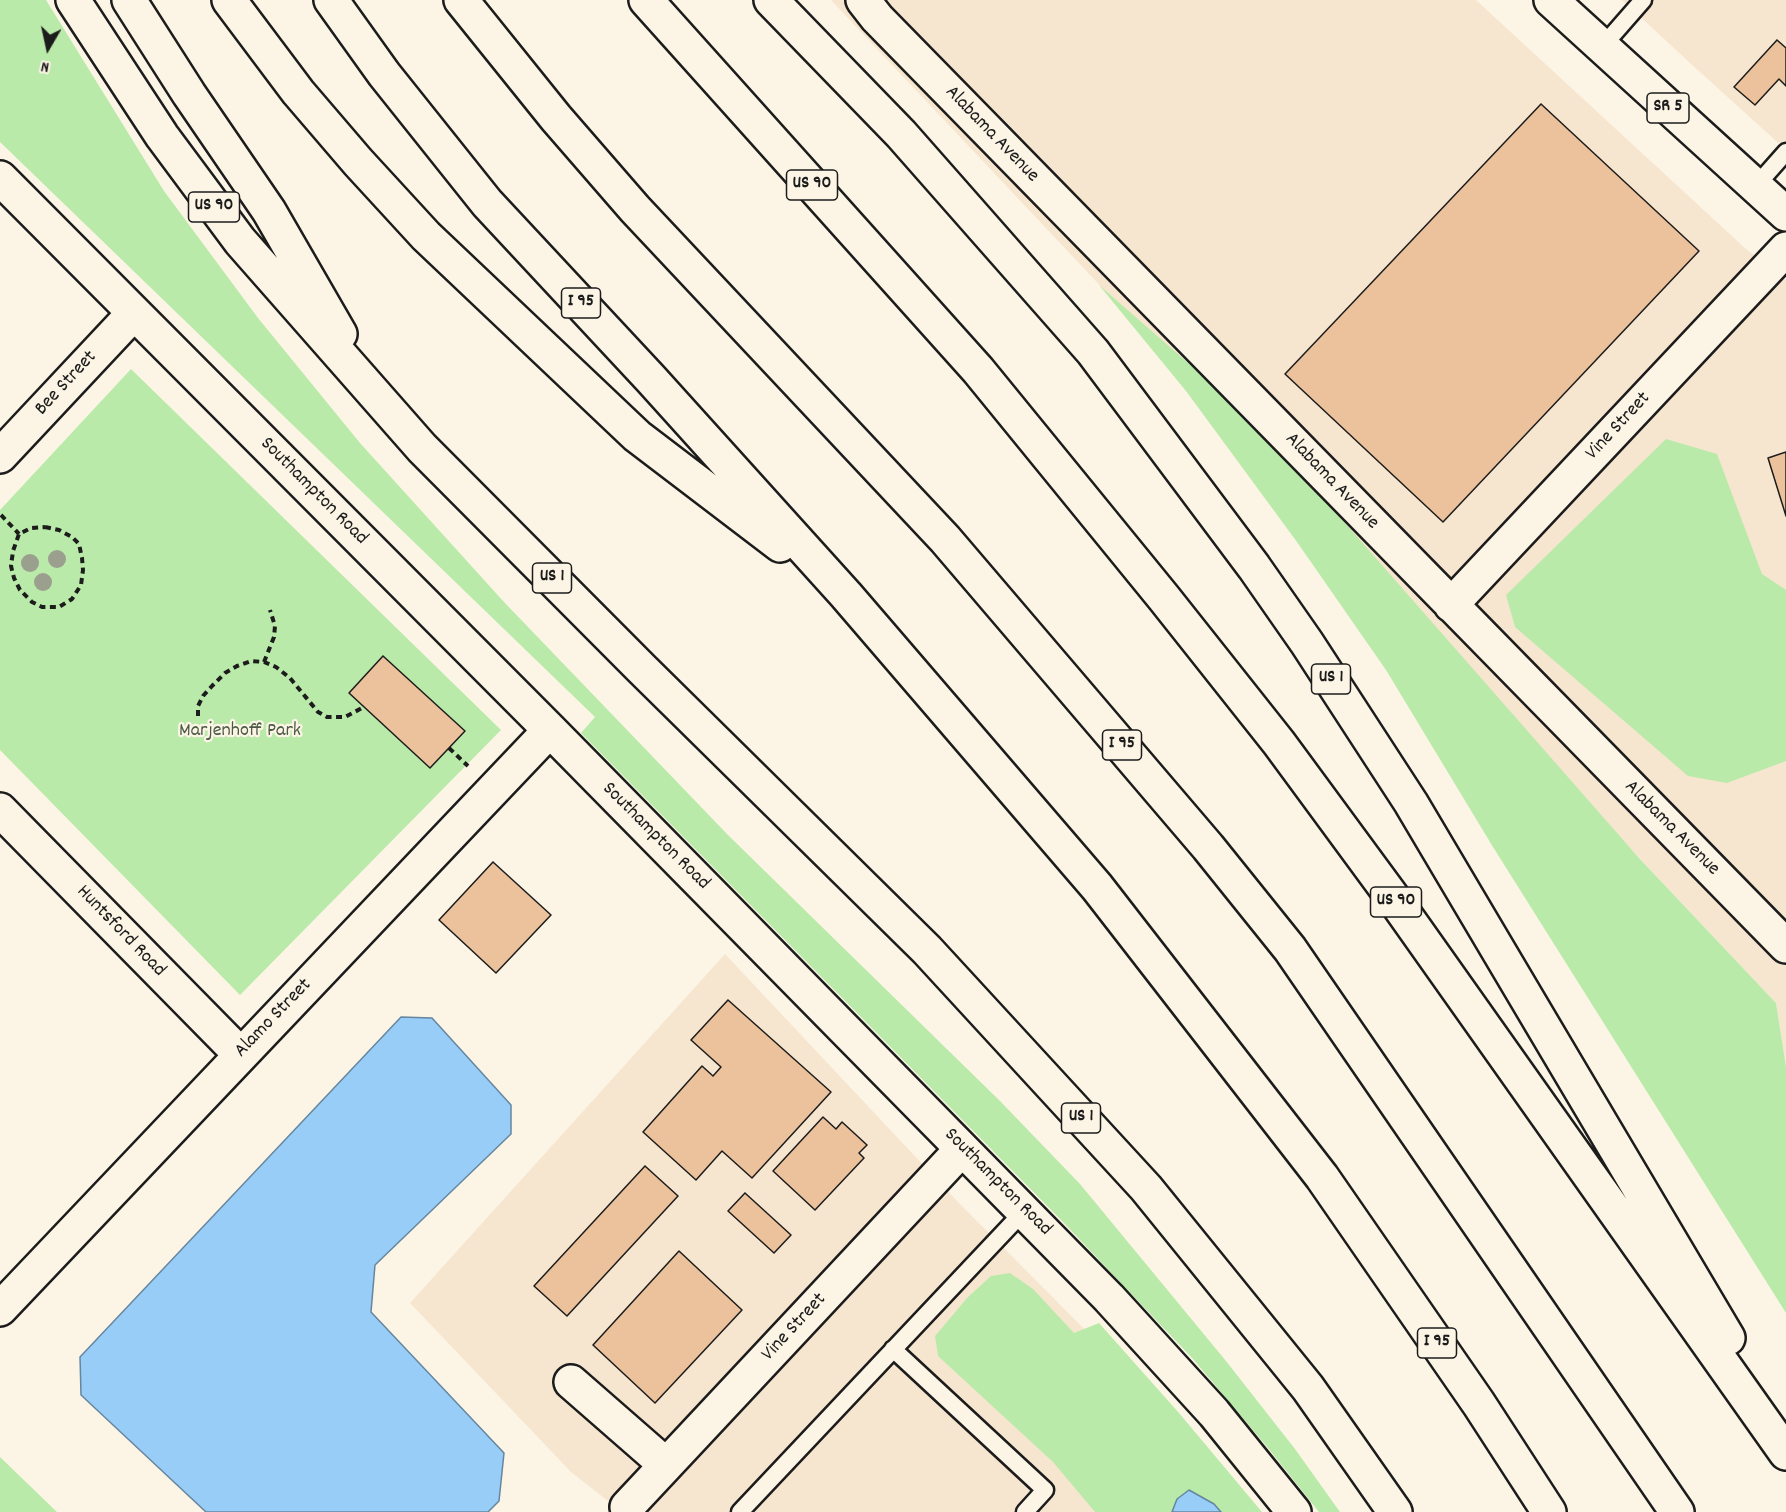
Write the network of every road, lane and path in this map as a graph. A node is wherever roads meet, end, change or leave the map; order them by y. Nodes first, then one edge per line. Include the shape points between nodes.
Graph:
1 (73, 0) edge
2 (129, 0) edge
3 (229, 0) edge
4 (331, 0) edge
5 (461, 0) edge
6 (646, 0) edge
7 (771, 0) edge
8 (1551, 0) edge
9 (1643, 0) edge
10 (870, 9) edge
11 (1602, 47) junction
12 (1786, 152) edge
13 (0, 178) edge
14 (1755, 187) junction
15 (1786, 214) edge
16 (1786, 249) edge
17 (134, 313) junction
18 (377, 397) junction
19 (0, 456) edge
20 (1, 515) edge
21 (20, 534) junction
22 (846, 595) junction
23 (1451, 605) junction
24 (270, 610) dead end
25 (264, 662) junction
26 (364, 707) dead end
27 (198, 716) dead end
28 (550, 730) junction
29 (0, 810) edge
30 (1786, 946) edge
31 (240, 1054) junction
32 (962, 1149) junction
33 (1024, 1211) junction
34 (0, 1309) edge
35 (893, 1349) junction
36 (571, 1382) dead end
37 (1786, 1435) edge
38 (1786, 1453) edge
39 (666, 1465) junction
40 (627, 1507) dead end
41 (740, 1512) edge
42 (1025, 1512) edge
43 (1294, 1512) edge
44 (1395, 1512) edge
45 (1549, 1512) edge
46 (1677, 1512) edge

1 - 18 main road, US 90 via 162,136 240,242
2 - 18 main road, US 1 via 268,211
3 - 22 main road via 313,110 458,267 638,436
4 - 22 main road, I 95 via 384,74 488,203
5 - 46 main road, I 95 via 635,209 945,538 1208,847 1290,949
6 - 38 main road, US 90 via 978,370 1279,743
7 - 37 main road, US 1 via 901,134 1093,352 1254,567 1411,803
8 - 11 main road, SR 5
9 - 11 lane
10 - 23 main road, Alabama Avenue
11 - 14 main road, SR 5
12 - 14 lane
13 - 17 main road, Southampton Road
14 - 15 main road, SR 5
16 - 23 main road, Vine Street
17 - 19 main road, Bee Street
17 - 28 main road, Southampton Road
18 - 44 main road, US 1 via 422,448 927,950 1146,1188 1308,1388
20 - 21 path
21 - 21 path via 11,566 20,590 42,607 59,607 72,599 81,585 83,570 79,544 59,530 45,527
22 - 45 main road, I 95 via 1097,887 1314,1168 1479,1404
23 - 30 main road, Alabama Avenue
24 - 25 path via 274,637
25 - 26 path via 290,678 318,712 327,717 345,717
25 - 27 path via 251,662 225,673 203,696
28 - 31 main road, Alamo Street
28 - 32 main road, Southampton Road
29 - 31 main road, Huntsford Road
31 - 34 main road, Alamo Street
32 - 33 main road, Southampton Road
32 - 39 main road, Vine Street
33 - 35 lane
33 - 43 main road, Southampton Road via 1167,1360
35 - 41 lane
35 - 42 lane via 1045,1490
36 - 39 main road
39 - 40 main road, Vine Street

